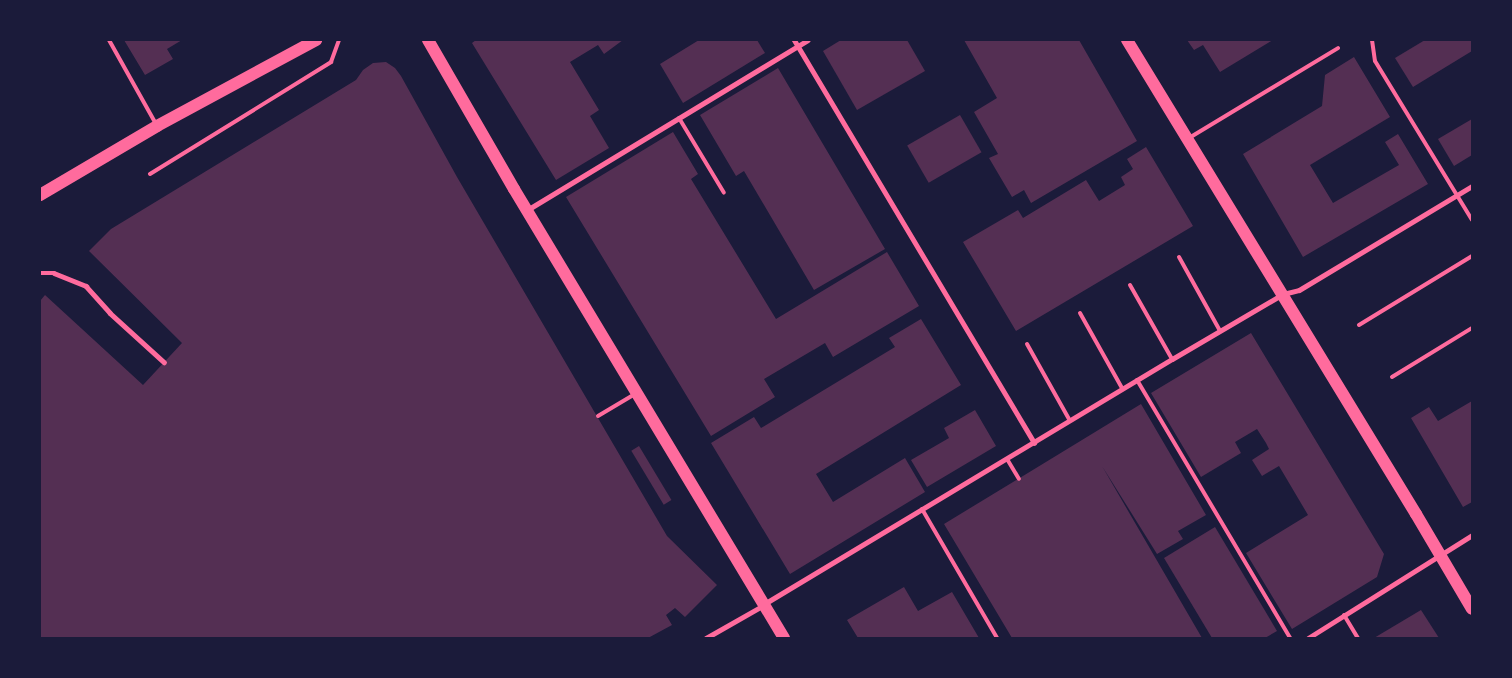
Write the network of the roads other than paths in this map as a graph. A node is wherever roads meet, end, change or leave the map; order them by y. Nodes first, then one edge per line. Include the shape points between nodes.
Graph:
1 (109, 40) edge
2 (316, 40) edge
3 (339, 40) edge
4 (428, 40) edge
5 (794, 40) edge
6 (808, 40) edge
7 (1127, 40) edge
8 (1372, 40) edge
9 (798, 46) junction
10 (1338, 48) dead end
11 (679, 118) junction
12 (157, 126) junction
13 (1187, 139) junction
14 (150, 174) dead end
15 (1472, 186) edge
16 (724, 193) dead end
17 (40, 195) edge
18 (1456, 196) junction
19 (527, 210) junction
20 (1472, 220) edge
21 (1472, 256) edge
22 (1179, 257) dead end
23 (40, 274) edge
24 (1130, 285) dead end
25 (1283, 294) junction
26 (1080, 313) dead end
27 (1359, 325) dead end
28 (1472, 328) edge
29 (1220, 331) junction
30 (1026, 344) dead end
31 (1172, 359) junction
32 (164, 362) dead end
33 (1392, 377) dead end
34 (1137, 380) junction
35 (1122, 388) junction
36 (637, 394) junction
37 (598, 416) dead end
38 (1070, 421) junction
39 (1034, 443) junction
40 (1007, 459) junction
41 (1019, 479) dead end
42 (922, 509) junction
43 (1472, 536) edge
44 (1440, 554) junction
45 (764, 605) junction
46 (1472, 609) edge
47 (1344, 615) junction
48 (706, 638) edge
49 (784, 638) edge
50 (997, 638) edge
51 (1290, 638) edge
52 (1308, 638) edge
53 (1358, 638) edge

1 - 12 lane
2 - 12 main road
3 - 14 lane via 331,62
4 - 19 main road
5 - 9 street
6 - 9 street
7 - 13 main road
8 - 18 lane via 1375,61
9 - 11 street
9 - 39 street
10 - 13 lane
11 - 16 lane
11 - 19 street
12 - 17 main road
13 - 25 main road
15 - 18 street
18 - 20 lane
18 - 25 street via 1298,290
19 - 36 main road
21 - 27 lane
22 - 29 lane
23 - 32 street via 54,273 86,286
24 - 31 lane
25 - 29 street
25 - 44 main road
26 - 35 lane
28 - 33 lane
29 - 31 street
30 - 38 lane
31 - 34 street
34 - 35 street
34 - 51 lane
35 - 38 street
36 - 37 lane
36 - 45 main road
38 - 39 street
39 - 40 street
40 - 41 lane
40 - 42 street
42 - 45 street
42 - 50 lane
43 - 44 street
44 - 46 main road
44 - 47 street
45 - 48 street
45 - 49 main road
47 - 52 street
47 - 53 lane

